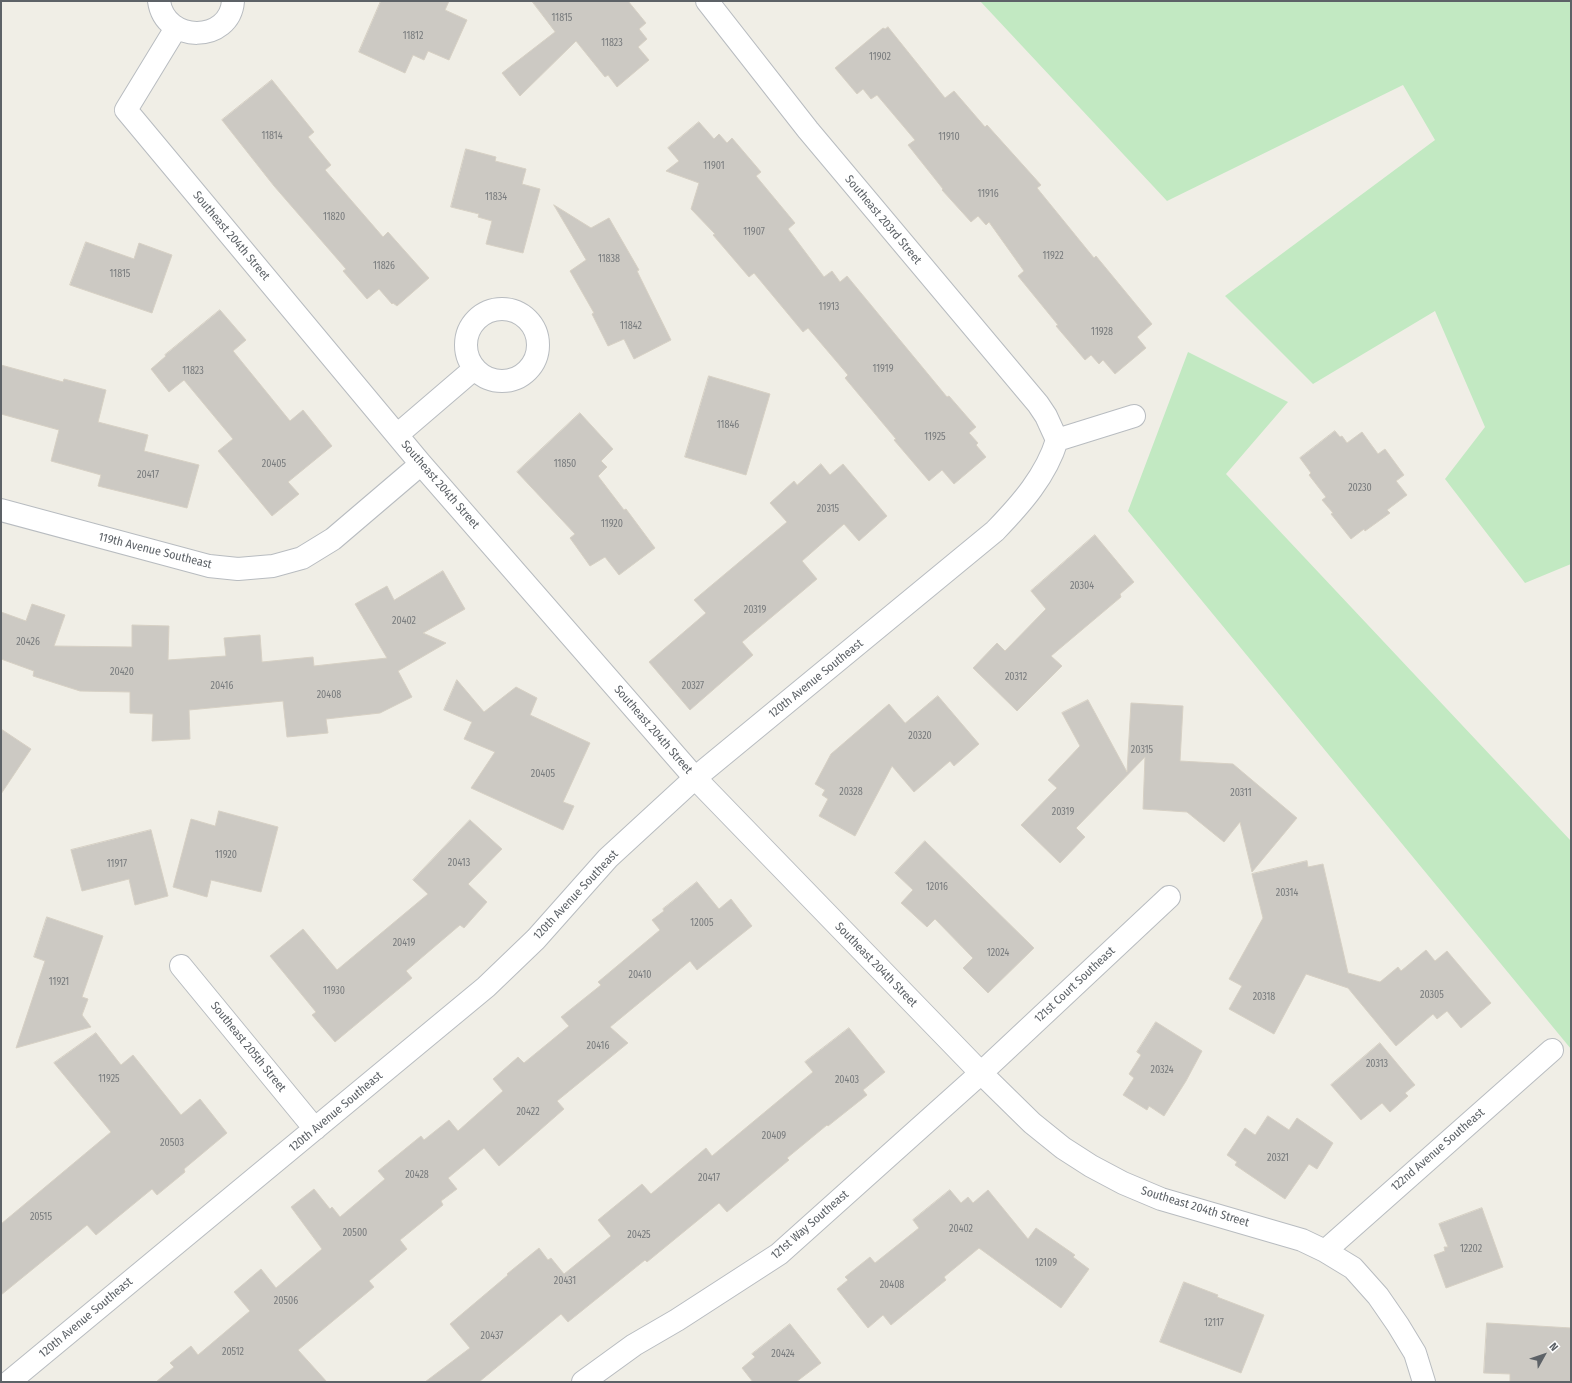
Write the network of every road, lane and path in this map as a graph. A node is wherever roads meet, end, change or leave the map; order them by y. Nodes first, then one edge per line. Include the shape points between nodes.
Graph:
1 (159, 1) edge
2 (233, 1) edge
3 (707, 1) edge
4 (176, 28) junction
5 (474, 369) dead end
6 (1134, 416) dead end
7 (397, 435) junction
8 (1058, 440) junction
9 (421, 464) junction
10 (1, 510) edge
11 (695, 778) junction
12 (1169, 898) dead end
13 (182, 966) dead end
14 (1552, 1050) dead end
15 (981, 1073) junction
16 (315, 1129) junction
17 (1325, 1251) junction
18 (9, 1382) edge
19 (583, 1382) edge
20 (1424, 1382) edge

1 - 4 street via 166,19
2 - 4 street via 228,16 221,25 210,31 199,34 187,33
3 - 8 street, Southeast 203rd Street via 808,130 1038,404
4 - 7 street, Southeast 204th Street via 126,110
5 - 7 street, Southeast 204th Street
6 - 8 street
7 - 9 street, Southeast 204th Street
8 - 11 street, 120th Avenue Southeast via 1052,455 1025,499 995,532
9 - 10 street, 119th Avenue Southeast via 333,539 302,558 273,566 238,569 209,566
9 - 11 street, Southeast 204th Street
11 - 15 street, Southeast 204th Street
11 - 16 street, 120th Avenue Southeast via 608,858 536,939 486,987
12 - 15 street, 121st Court Southeast
13 - 16 street, Southeast 205th Street
14 - 17 street, 122nd Avenue Southeast
15 - 17 street, Southeast 204th Street via 1032,1123 1063,1148 1123,1183 1161,1199 1302,1240
15 - 19 street, 121st Way Southeast via 779,1254 634,1345
16 - 18 street, 120th Avenue Southeast
17 - 20 street, Southeast 204th Street via 1353,1268 1378,1296 1414,1353

